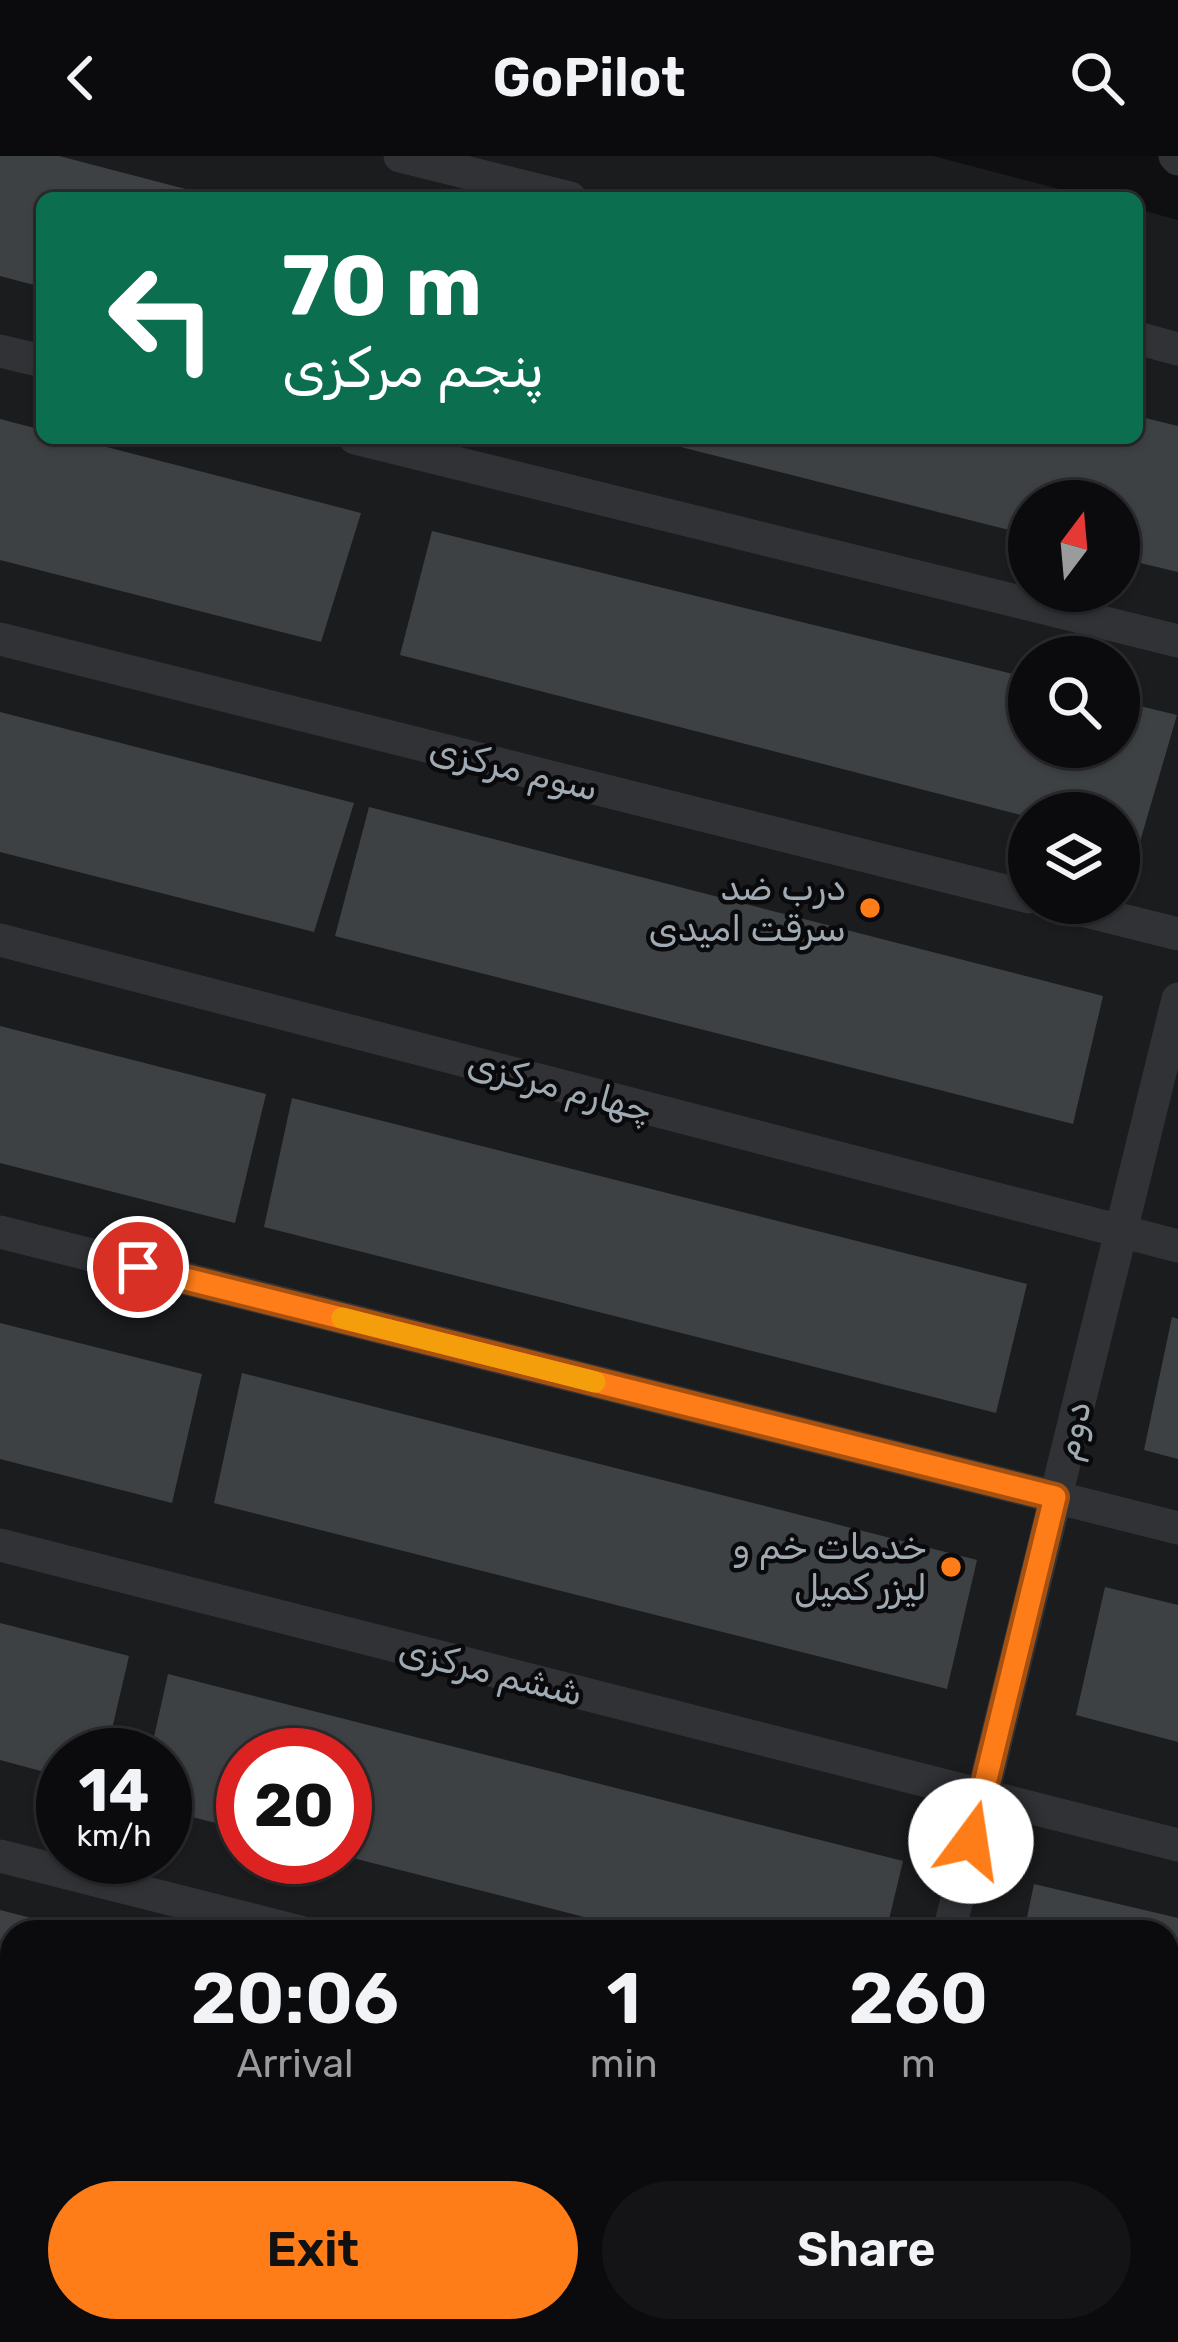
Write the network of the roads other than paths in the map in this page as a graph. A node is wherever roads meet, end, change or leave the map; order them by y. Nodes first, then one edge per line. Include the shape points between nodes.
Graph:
1 (400, 156) edge
2 (546, 192) edge
3 (1143, 340) edge
4 (1178, 349) edge
5 (0, 350) edge
6 (36, 359) edge
7 (379, 444) edge
8 (0, 639) edge
9 (1178, 641) edge
10 (1008, 892) edge
11 (1138, 924) edge
12 (1178, 934) edge
13 (0, 940) edge
14 (1178, 998) edge
15 (0, 1232) edge
16 (1120, 1232) junction
17 (1178, 1246) edge
18 (1055, 1497) junction
19 (1178, 1528) edge
20 (0, 1545) edge
21 (982, 1796) junction
22 (1178, 1845) edge
23 (0, 1856) edge
24 (253, 1920) edge
25 (952, 1920) edge

1 - 2 lane
3 - 4 lane
5 - 6 lane
7 - 9 lane
8 - 10 lane, سوم مرکزی
11 - 12 lane
13 - 16 lane, چهارم مرکزی
14 - 16 lane, دوم
15 - 18 lane
16 - 17 lane, چهارم مرکزی
16 - 18 lane, دوم
18 - 19 lane
18 - 21 lane, دوم
20 - 21 lane, ششم مرکزی
21 - 22 lane, ششم مرکزی
21 - 25 lane, دوم
23 - 24 lane

